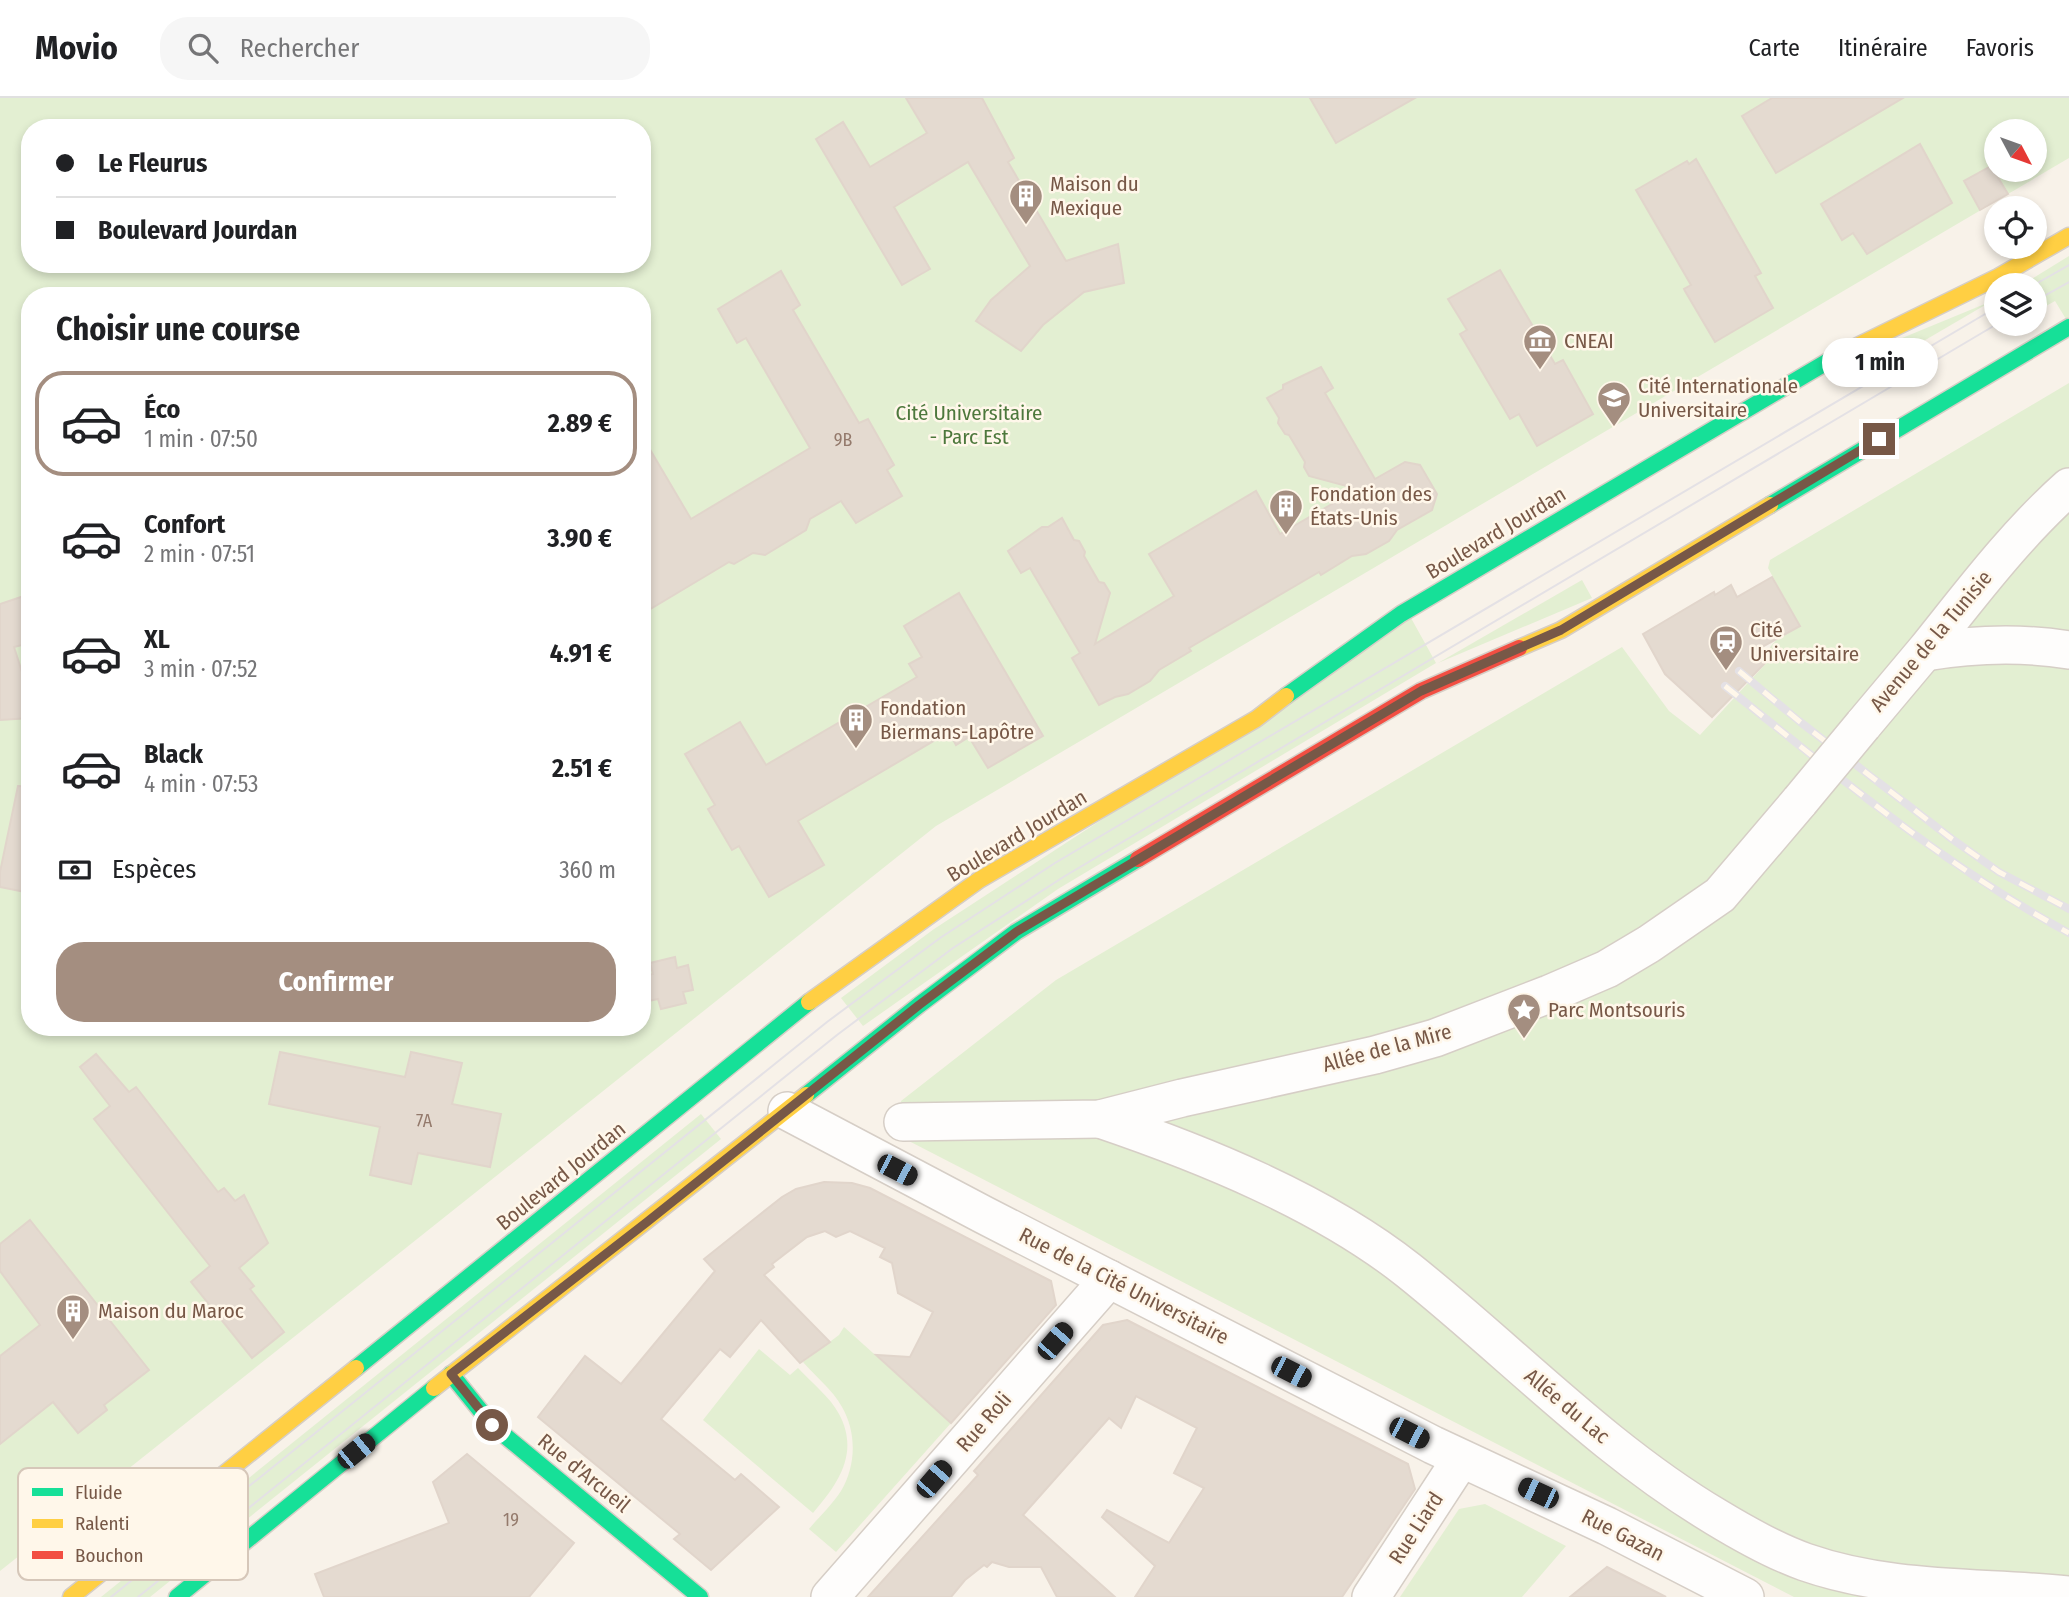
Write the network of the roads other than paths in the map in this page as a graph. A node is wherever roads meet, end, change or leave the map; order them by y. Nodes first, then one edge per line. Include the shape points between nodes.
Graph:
1 (2069, 236) edge
2 (2069, 327) edge
3 (2069, 487) edge
4 (2069, 650) edge
5 (1925, 652) junction
6 (1800, 801) joint
7 (787, 1111) junction
8 (1100, 1119) junction
9 (903, 1122) dead end
10 (1109, 1279) junction
11 (451, 1374) junction
12 (1461, 1459) junction
13 (231, 1468) edge
14 (248, 1539) edge
15 (92, 1580) edge
16 (198, 1580) edge
17 (2069, 1595) edge
18 (71, 1597) edge
19 (177, 1597) edge
20 (700, 1597) edge
21 (830, 1597) edge
22 (1371, 1597) edge
23 (1745, 1597) edge

1 - 13 main road, Boulevard Jourdan via 1998,277 1834,357 1551,524 1401,614 1256,719 979,880 742,1054
2 - 7 main road via 1561,630 1421,691 1016,932
3 - 5 street, Avenue de la Tunisie via 1994,566
4 - 5 street via 2014,644
5 - 6 street, Avenue de la Tunisie, bridge
6 - 8 street, Allée de la Mire via 1720,895 1607,969 1435,1038
7 - 10 street, Rue de la Cité Universitaire
7 - 11 main road
8 - 9 street, Allée de la Mire
8 - 17 street, Allée du Lac via 1229,1169 1354,1233 1406,1269 1636,1464 1745,1535 1804,1561 1859,1577 1903,1585
10 - 12 street, Rue de la Cité Universitaire
10 - 21 street, Rue Roli
11 - 14 main road
11 - 20 main road, Rue d'Arcueil via 492,1425
12 - 22 street, Rue Liard
12 - 23 street, Rue Gazan via 1607,1525
15 - 18 main road, Boulevard Jourdan
16 - 19 main road

